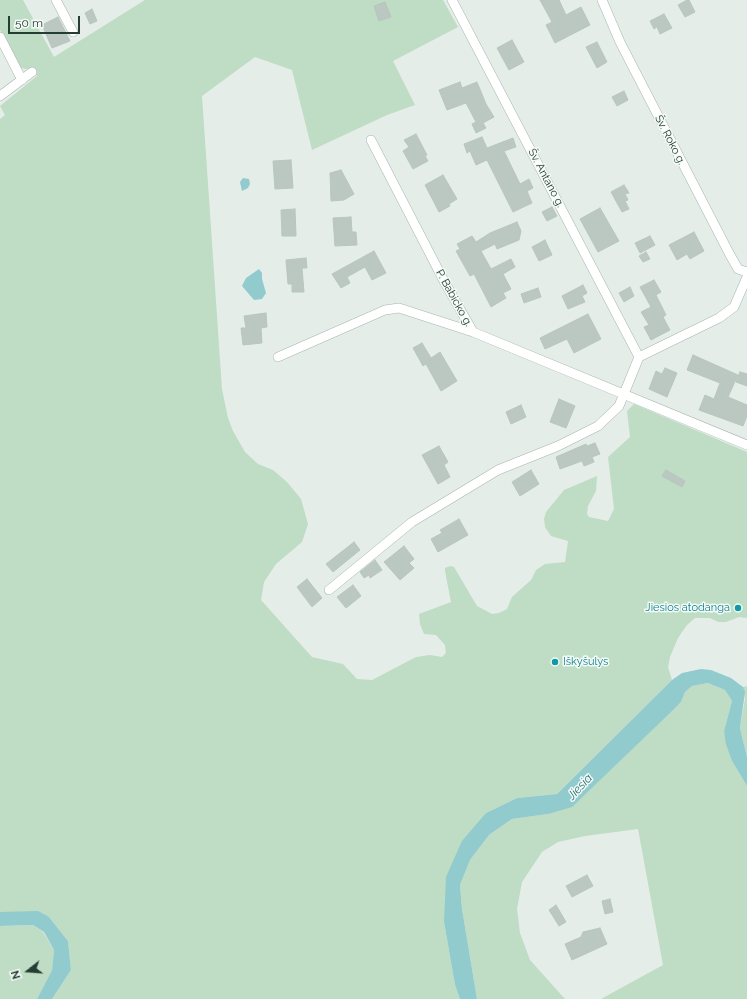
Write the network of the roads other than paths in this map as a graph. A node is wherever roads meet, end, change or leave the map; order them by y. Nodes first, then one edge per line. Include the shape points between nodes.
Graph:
1 (56, 0) edge
2 (452, 0) edge
3 (602, 0) edge
4 (73, 32) dead end
5 (0, 37) edge
6 (32, 72) dead end
7 (22, 80) junction
8 (0, 96) edge
9 (371, 140) dead end
10 (747, 272) edge
11 (747, 277) edge
12 (473, 332) junction
13 (278, 357) dead end
14 (639, 357) junction
15 (623, 394) junction
16 (747, 446) edge
17 (329, 590) dead end

1 - 4 street
2 - 14 street, Šv. Antano g.
3 - 10 street, Šv. Roko g. via 620,42 729,253 738,269
5 - 7 street
6 - 7 street
7 - 8 street
9 - 12 street, P. Babicko g.
11 - 14 street via 734,307 719,318
12 - 13 street via 399,308 385,310
12 - 15 street, P. Babicko g.
14 - 15 street
15 - 16 street, P. Babicko g.
15 - 17 street via 619,406 598,426 558,446 498,470 412,522

